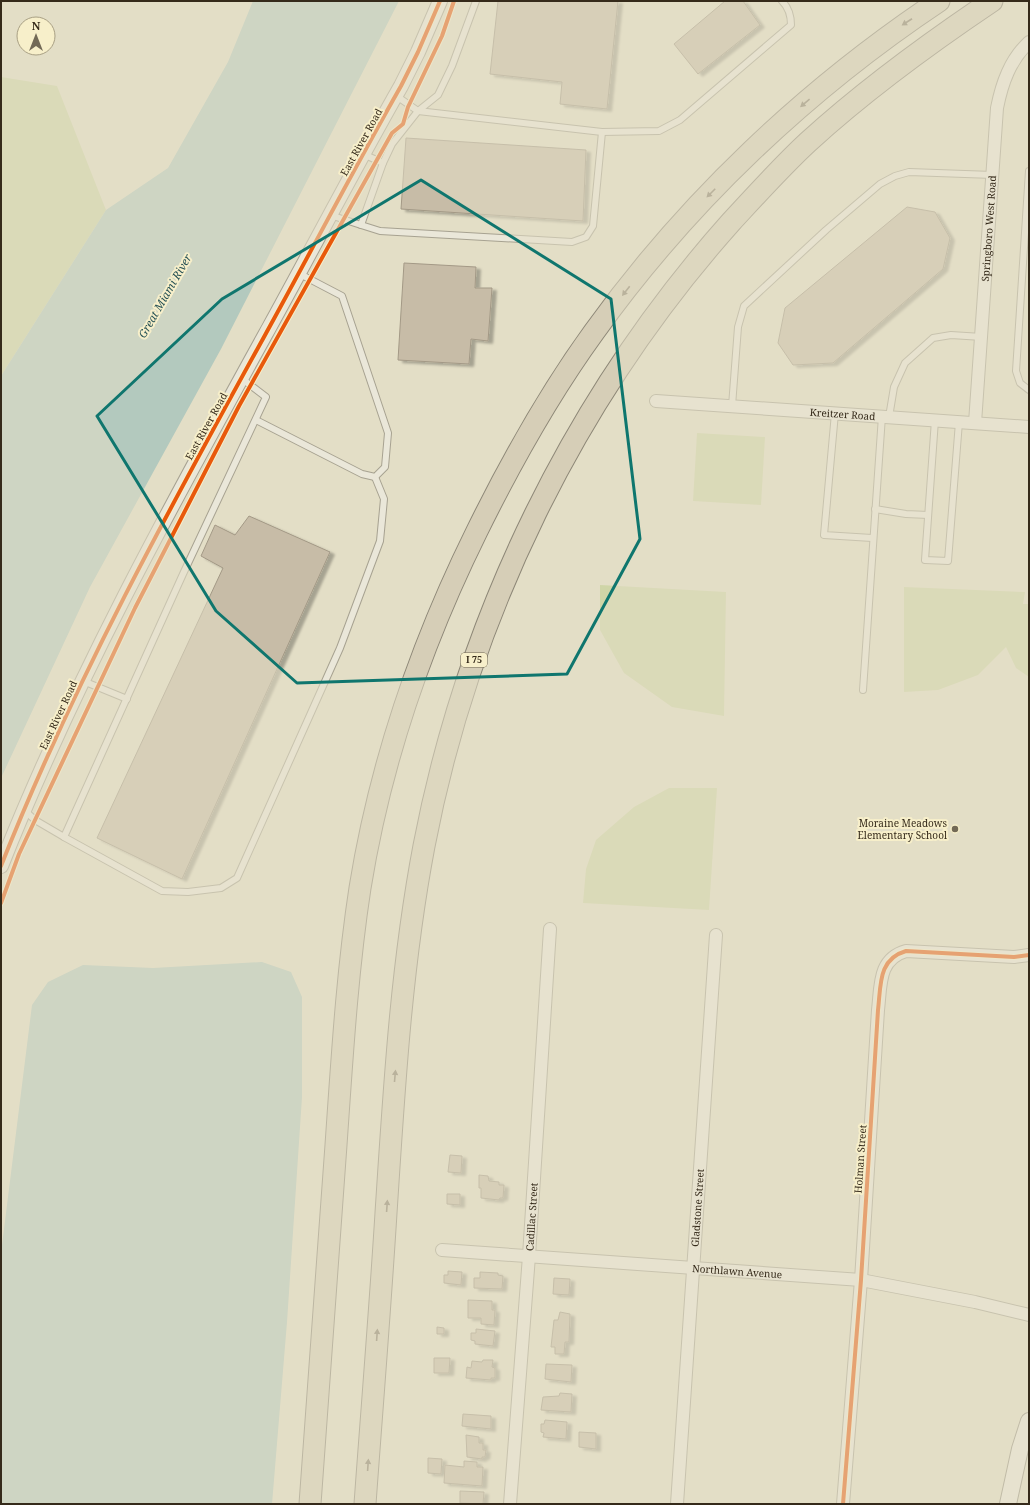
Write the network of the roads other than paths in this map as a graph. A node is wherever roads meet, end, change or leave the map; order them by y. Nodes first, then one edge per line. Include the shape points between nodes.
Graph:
1 (440, 1) edge
2 (476, 1) edge
3 (782, 1) edge
4 (939, 1) edge
5 (992, 1) edge
6 (1029, 42) edge
7 (395, 95) junction
8 (418, 111) junction
9 (602, 132) junction
10 (363, 154) junction
11 (383, 163) junction
12 (1029, 170) edge
13 (993, 175) junction
14 (330, 215) junction
15 (361, 225) junction
16 (298, 273) junction
17 (982, 337) junction
18 (241, 378) junction
19 (1029, 390) edge
20 (656, 401) dead end
21 (732, 406) junction
22 (835, 413) junction
23 (885, 416) junction
24 (256, 420) junction
25 (935, 420) junction
26 (959, 422) junction
27 (976, 423) junction
28 (1029, 427) edge
29 (375, 477) junction
30 (874, 508) junction
31 (928, 515) junction
32 (872, 538) junction
33 (83, 681) junction
34 (863, 690) dead end
35 (126, 699) junction
36 (24, 810) junction
37 (64, 837) junction
38 (1, 866) edge
39 (550, 929) dead end
40 (716, 934) dead end
41 (1029, 955) edge
42 (442, 1250) dead end
43 (529, 1256) junction
44 (694, 1267) junction
45 (861, 1280) junction
46 (1029, 1316) edge
47 (1029, 1421) edge
48 (310, 1504) edge
49 (365, 1504) edge
50 (510, 1504) edge
51 (677, 1504) edge
52 (843, 1504) edge
53 (1008, 1504) edge

1 - 7 street, East River Road via 418,52
2 - 8 lane via 452,66 438,95
3 - 9 lane via 788,6 791,25 680,120 659,131
4 -> 48 highway via 890,33 785,120 660,248 596,329 566,372 493,498 434,625 394,738 360,889 342,1065
49 -> 5 highway, I 75 via 395,1077 416,895 438,781 457,709 509,570 557,472 605,388 676,287 717,238 805,145 842,112 930,43
6 - 13 street, Springboro West Road via 1013,60 1000,91
7 - 8 lane
7 - 10 street, East River Road
8 - 9 lane
8 - 11 lane via 392,144
9 - 15 lane via 594,226 586,237 572,242 380,231
10 - 11 lane
10 - 14 street, East River Road
11 - 15 lane
12 - 19 lane via 1016,371 1020,383
13 - 17 street, Springboro West Road
13 - 21 lane via 909,172 895,176 880,184 826,230 744,306 738,327
14 - 15 lane
14 - 16 street, East River Road
16 - 18 street, East River Road
16 - 29 lane via 342,296 388,433 385,467
17 - 23 lane via 951,335 933,338 905,363
17 - 27 street, Springboro West Road
18 - 24 lane via 266,397
18 - 33 street, East River Road via 182,485
20 - 21 street, Kreitzer Road
21 - 22 street, Kreitzer Road
22 - 23 street, Kreitzer Road
22 - 32 lane via 824,535
23 - 25 street, Kreitzer Road
23 - 30 lane
24 - 29 lane via 362,474
24 - 35 lane
25 - 26 street, Kreitzer Road
25 - 31 lane
26 - 27 street, Kreitzer Road
26 - 31 lane via 948,561 925,560
27 - 28 street, Kreitzer Road
29 - 37 lane via 384,499 380,541 340,648 237,878 221,888 188,892 162,890
30 - 31 lane
30 - 32 lane
32 - 34 lane
33 - 35 lane
33 - 36 street, East River Road
35 - 37 lane
36 - 37 lane via 35,820
36 - 38 street, East River Road
39 - 43 street, Cadillac Street
40 - 44 street, Gladstone Street
41 - 45 street, Holman Street via 1014,957 906,951 891,958 886,965 882,974 878,1010
42 - 43 street, Northlawn Avenue
43 - 44 street, Northlawn Avenue
43 - 50 street, Cadillac Street
44 - 45 street, Northlawn Avenue
44 - 51 street, Gladstone Street
45 - 46 street, Northlawn Avenue via 975,1302
45 - 52 street, Holman Street
47 - 53 main road

